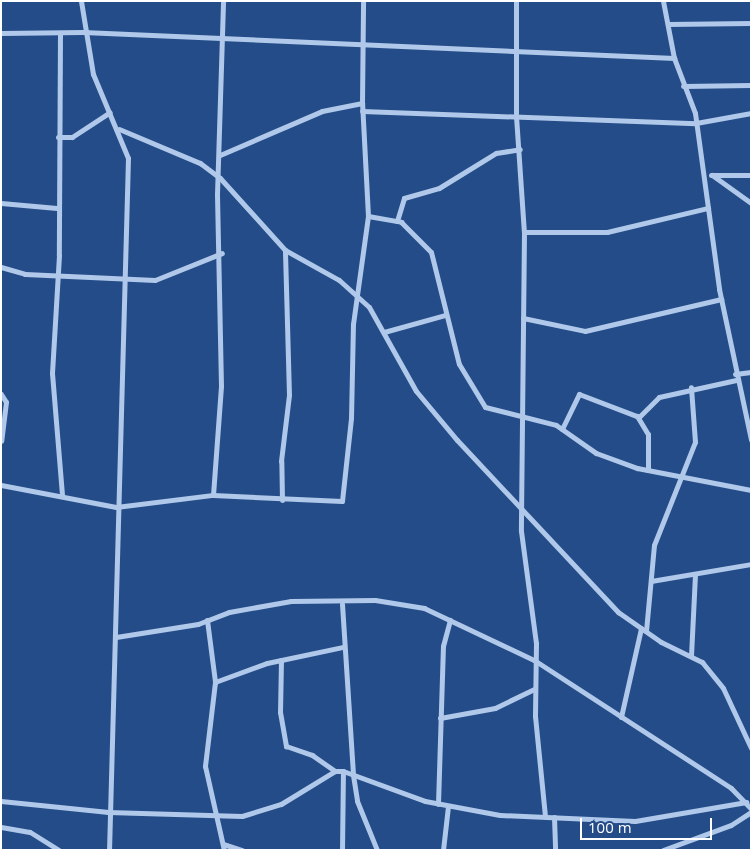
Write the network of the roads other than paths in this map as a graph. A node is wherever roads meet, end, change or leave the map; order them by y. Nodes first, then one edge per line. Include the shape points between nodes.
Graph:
1 (81, 1) edge
2 (223, 1) edge
3 (363, 1) edge
4 (516, 1) edge
5 (663, 1) edge
6 (751, 23) edge
7 (668, 24) junction
8 (83, 32) junction
9 (1, 33) edge
10 (60, 33) junction
11 (222, 38) junction
12 (360, 46) junction
13 (517, 52) junction
14 (674, 58) junction
15 (751, 85) edge
16 (683, 86) junction
17 (362, 103) junction
18 (110, 112) junction
19 (362, 112) junction
20 (751, 113) edge
21 (516, 116) junction
22 (696, 123) junction
23 (120, 129) junction
24 (58, 137) junction
25 (520, 149) junction
26 (220, 155) junction
27 (704, 174) junction
28 (712, 175) junction
29 (751, 175) edge
30 (220, 178) junction
31 (751, 202) edge
32 (1, 203) edge
33 (57, 208) junction
34 (708, 208) junction
35 (368, 216) junction
36 (397, 221) junction
37 (524, 232) junction
38 (285, 250) junction
39 (222, 253) junction
40 (1, 267) edge
41 (58, 275) junction
42 (125, 277) junction
43 (357, 297) junction
44 (721, 299) junction
45 (446, 315) junction
46 (523, 318) junction
47 (384, 332) junction
48 (751, 372) edge
49 (735, 377) junction
50 (691, 387) junction
51 (1, 394) edge
52 (637, 416) junction
53 (523, 418) junction
54 (562, 429) junction
55 (751, 440) edge
56 (1, 441) edge
57 (648, 470) junction
58 (683, 478) junction
59 (1, 485) edge
60 (751, 490) edge
61 (62, 495) junction
62 (213, 495) junction
63 (282, 500) junction
64 (521, 503) junction
65 (116, 507) junction
66 (751, 564) edge
67 (695, 575) junction
68 (652, 580) junction
69 (342, 604) junction
70 (207, 620) junction
71 (450, 620) junction
72 (643, 629) junction
73 (116, 637) junction
74 (343, 647) junction
75 (691, 656) junction
76 (281, 660) junction
77 (534, 660) junction
78 (215, 682) junction
79 (534, 689) junction
80 (621, 717) junction
81 (440, 718) junction
82 (751, 748) edge
83 (335, 771) junction
84 (343, 771) junction
85 (353, 775) junction
86 (1, 800) edge
87 (746, 802) junction
88 (438, 804) junction
89 (448, 806) junction
90 (751, 810) edge
91 (108, 812) junction
92 (215, 816) junction
93 (545, 817) junction
94 (554, 817) junction
95 (1, 828) edge
96 (223, 844) junction
97 (59, 850) edge
98 (109, 850) edge
99 (224, 850) edge
100 (242, 850) edge
101 (342, 850) edge
102 (377, 850) edge
103 (444, 850) edge
104 (554, 850) edge
105 (663, 850) edge

1 - 8 street
2 - 11 street
3 - 12 street
4 - 13 street
5 - 7 street
6 - 7 street
7 - 14 street
8 - 10 street
8 - 11 street
8 - 18 street via 100,96
9 - 10 street
10 - 24 street
11 - 12 street
11 - 26 street
12 - 13 street
12 - 17 street
13 - 14 street
13 - 21 street
14 - 16 street
15 - 16 street
16 - 22 street
17 - 19 street
17 - 26 street via 322,111
18 - 23 street
18 - 24 street via 72,137
19 - 21 street
19 - 35 street
20 - 22 street
21 - 22 street
21 - 25 street
22 - 27 street
23 - 30 street via 200,164
23 - 42 street via 128,158
24 - 33 street
25 - 36 street via 496,153 439,188 404,198
25 - 37 street
26 - 30 street
27 - 28 street
27 - 34 street
28 - 29 street
28 - 31 street
30 - 38 street
30 - 39 street
32 - 33 street
33 - 41 street
34 - 37 street via 607,232
34 - 44 street
35 - 36 street
35 - 43 street
36 - 45 street via 431,252
37 - 46 street
38 - 43 street via 339,280
38 - 63 street via 289,395 281,461
39 - 42 street via 162,278
39 - 62 street via 221,386
40 - 41 street
41 - 42 street
41 - 61 street via 52,373
42 - 65 street
43 - 47 street
43 - 63 street via 342,501
44 - 46 street via 585,331
44 - 49 street
45 - 47 street
45 - 53 street via 459,364 478,399 492,411
46 - 53 street
47 - 64 street via 416,391
48 - 49 street
49 - 50 street
49 - 55 street
50 - 52 street via 659,397
50 - 58 street via 696,432
51 - 56 street via 6,402
52 - 54 street via 586,393 576,397
52 - 57 street via 648,434
53 - 54 street
53 - 64 street
54 - 57 street via 596,454
57 - 58 street
58 - 60 street
58 - 68 street via 654,545
59 - 61 street
61 - 65 street
62 - 63 street
62 - 65 street
64 - 72 street via 618,612
64 - 77 street
65 - 73 street
66 - 67 street
67 - 68 street
67 - 75 street
68 - 72 street
69 - 70 street via 290,601
69 - 71 street via 396,602
69 - 74 street
70 - 73 street
70 - 78 street
71 - 77 street
71 - 81 street via 443,646
72 - 75 street
72 - 80 street
73 - 91 street
74 - 76 street
74 - 85 street
75 - 82 street via 702,662 723,688
76 - 78 street
76 - 83 street via 280,712 286,746 312,755
77 - 79 street
77 - 80 street
78 - 92 street via 205,750
79 - 81 street via 495,708
79 - 93 street
80 - 87 street
81 - 88 street
83 - 84 street
83 - 92 street via 266,810
84 - 85 street
84 - 101 street
85 - 88 street
85 - 102 street via 357,801
86 - 91 street
87 - 90 street
87 - 94 street via 635,821
88 - 89 street
89 - 93 street via 500,815
89 - 103 street
90 - 105 street via 731,825
91 - 92 street
91 - 98 street
92 - 96 street
93 - 94 street
94 - 104 street
95 - 97 street via 30,832
96 - 99 street
96 - 100 street

